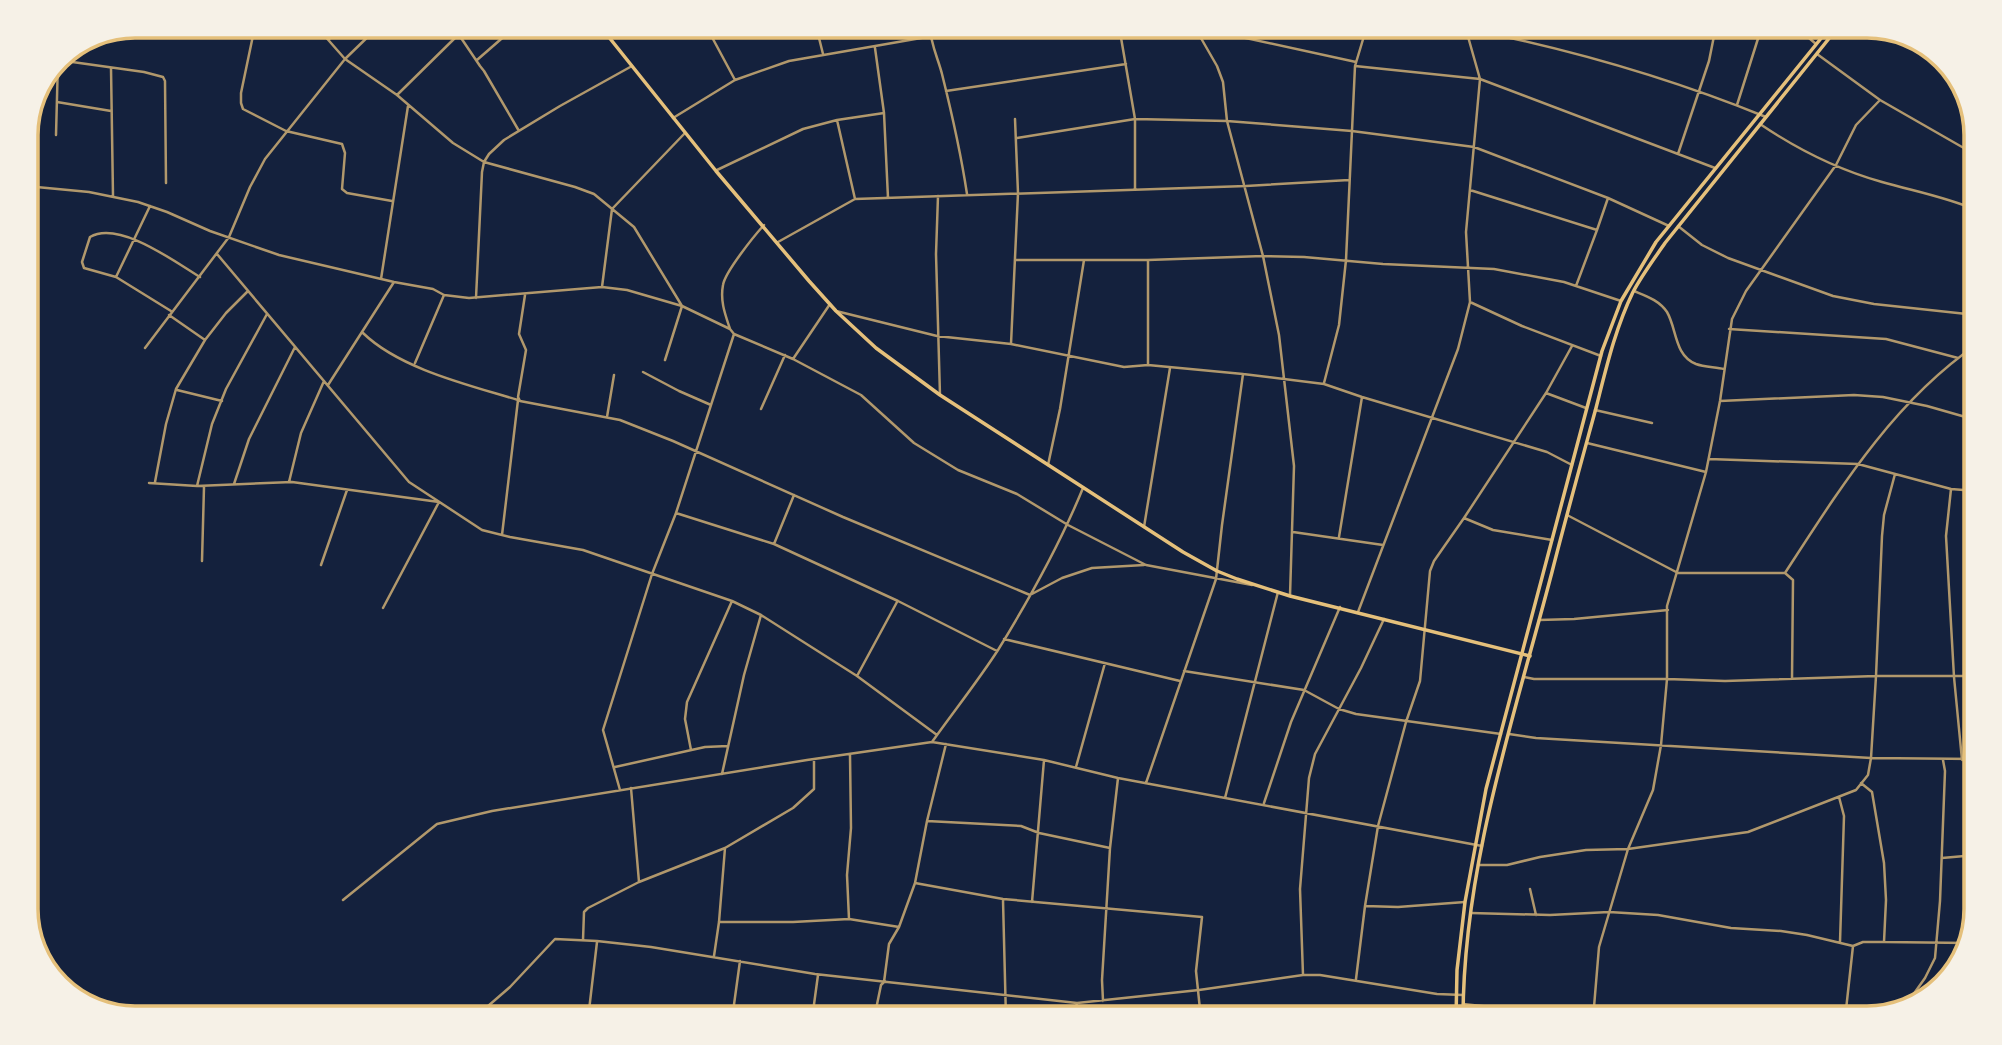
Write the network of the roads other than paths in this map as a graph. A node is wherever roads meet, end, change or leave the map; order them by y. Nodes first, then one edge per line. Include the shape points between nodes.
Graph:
1 (252, 38) edge
2 (367, 38) edge
3 (455, 38) edge
4 (462, 38) edge
5 (502, 38) edge
6 (610, 38) edge
7 (712, 38) edge
8 (819, 38) edge
9 (920, 38) edge
10 (931, 38) edge
11 (1121, 38) edge
12 (1200, 38) edge
13 (1242, 38) edge
14 (1364, 38) edge
15 (1469, 38) edge
16 (1512, 38) edge
17 (1714, 38) edge
18 (1758, 38) edge
19 (1809, 38) edge
20 (1821, 38) edge
21 (1830, 38) edge
22 (329, 40) edge
23 (1816, 44) junction
24 (875, 47) junction
25 (823, 54) junction
26 (1817, 54) junction
27 (345, 59) junction
28 (477, 60) junction
29 (72, 62) edge
30 (1126, 64) junction
31 (1356, 64) junction
32 (632, 65) junction
33 (111, 68) junction
34 (58, 78) edge
35 (1480, 79) junction
36 (735, 80) junction
37 (1698, 91) junction
38 (946, 92) junction
39 (397, 95) junction
40 (1774, 95) junction
41 (1780, 99) junction
42 (1880, 100) junction
43 (57, 102) junction
44 (408, 104) junction
45 (1737, 105) junction
46 (111, 111) junction
47 (884, 113) junction
48 (1759, 114) junction
49 (1766, 117) junction
50 (673, 118) junction
51 (1015, 119) dead end
52 (1135, 119) junction
53 (837, 120) junction
54 (1227, 121) junction
55 (1760, 124) junction
56 (286, 131) junction
57 (519, 131) junction
58 (1352, 131) junction
59 (685, 133) junction
60 (56, 135) dead end
61 (1017, 138) junction
62 (1474, 147) junction
63 (1963, 148) edge
64 (1678, 154) junction
65 (484, 162) junction
66 (1836, 165) junction
67 (1715, 168) junction
68 (716, 171) junction
69 (1349, 180) junction
70 (166, 183) dead end
71 (1246, 186) junction
72 (39, 187) edge
73 (1135, 189) junction
74 (1470, 190) junction
75 (1018, 193) junction
76 (967, 194) junction
77 (113, 196) junction
78 (938, 196) junction
79 (888, 198) junction
80 (1608, 198) junction
81 (855, 199) junction
82 (392, 201) junction
83 (150, 206) junction
84 (1963, 206) edge
85 (612, 209) junction
86 (764, 225) junction
87 (1669, 226) junction
88 (1678, 226) junction
89 (1597, 230) junction
90 (229, 236) junction
91 (135, 240) junction
92 (778, 242) junction
93 (218, 254) junction
94 (1263, 256) junction
95 (1015, 260) junction
96 (1084, 260) junction
97 (1148, 260) junction
98 (1346, 260) junction
99 (1467, 268) junction
100 (1759, 271) junction
101 (200, 276) junction
102 (116, 277) junction
103 (381, 279) junction
104 (394, 282) junction
105 (1576, 286) junction
106 (602, 288) junction
107 (248, 291) junction
108 (1634, 291) junction
109 (525, 295) junction
110 (444, 296) junction
111 (476, 298) junction
112 (1621, 301) junction
113 (1470, 302) junction
114 (830, 304) junction
115 (682, 306) junction
116 (836, 311) junction
117 (170, 313) junction
118 (267, 314) junction
119 (1963, 314) edge
120 (730, 329) junction
121 (1729, 329) junction
122 (363, 332) junction
123 (734, 334) junction
124 (937, 336) junction
125 (205, 340) junction
126 (1011, 344) junction
127 (1572, 346) junction
128 (295, 347) junction
129 (145, 348) dead end
130 (1963, 354) edge
131 (785, 355) junction
132 (1069, 356) junction
133 (1601, 356) junction
134 (1958, 358) junction
135 (793, 359) junction
136 (665, 360) dead end
137 (415, 364) junction
138 (1148, 365) junction
139 (1170, 368) junction
140 (1724, 369) junction
141 (643, 372) dead end
142 (614, 374) dead end
143 (1242, 374) junction
144 (1283, 379) junction
145 (324, 381) junction
146 (1324, 384) junction
147 (328, 386) junction
148 (176, 389) junction
149 (1546, 393) junction
150 (940, 395) junction
151 (1362, 397) junction
152 (518, 398) junction
153 (222, 401) junction
154 (1720, 401) junction
155 (1907, 403) junction
156 (711, 405) junction
157 (1587, 409) junction
158 (761, 410) dead end
159 (1595, 410) junction
160 (1963, 416) edge
161 (607, 417) junction
162 (1433, 417) junction
163 (1652, 423) dead end
164 (1515, 441) junction
165 (1586, 442) junction
166 (696, 451) junction
167 (1709, 459) junction
168 (1858, 464) junction
169 (1572, 465) junction
170 (1048, 466) junction
171 (1706, 472) junction
172 (1895, 474) junction
173 (289, 482) junction
174 (149, 483) dead end
175 (155, 483) junction
176 (233, 485) junction
177 (197, 486) junction
178 (204, 486) junction
179 (1083, 488) junction
180 (1951, 489) junction
181 (347, 490) junction
182 (1963, 490) edge
183 (794, 495) junction
184 (439, 502) junction
185 (677, 513) junction
186 (1567, 515) junction
187 (1464, 518) junction
188 (1068, 525) junction
189 (1144, 527) junction
190 (1292, 532) junction
191 (502, 535) junction
192 (1339, 537) junction
193 (1552, 540) junction
194 (774, 544) junction
195 (1383, 545) junction
196 (202, 561) dead end
197 (321, 565) dead end
198 (1146, 565) junction
199 (1217, 571) junction
200 (1678, 573) junction
201 (1785, 573) junction
202 (652, 574) junction
203 (1216, 579) junction
204 (1255, 586) junction
205 (1278, 592) junction
206 (1030, 595) junction
207 (1290, 596) junction
208 (732, 601) junction
209 (898, 601) junction
210 (1340, 607) junction
211 (383, 608) dead end
212 (1668, 610) junction
213 (1358, 612) junction
214 (761, 615) junction
215 (1384, 619) junction
216 (1539, 620) junction
217 (1426, 631) junction
218 (1004, 639) junction
219 (997, 651) junction
220 (1522, 654) junction
221 (1530, 656) junction
222 (1105, 663) junction
223 (1184, 671) junction
224 (857, 676) junction
225 (1877, 676) junction
226 (1524, 677) junction
227 (1954, 677) junction
228 (1964, 677) edge
229 (1667, 679) junction
230 (1792, 679) junction
231 (1180, 681) junction
232 (1255, 682) junction
233 (1304, 690) junction
234 (1339, 709) junction
235 (1406, 722) junction
236 (1502, 734) junction
237 (1509, 734) junction
238 (937, 735) junction
239 (932, 742) junction
240 (946, 744) junction
241 (1661, 745) junction
242 (728, 746) junction
243 (691, 750) junction
244 (850, 754) junction
245 (1871, 758) junction
246 (814, 759) junction
247 (1943, 759) junction
248 (1044, 760) junction
249 (1962, 760) joint
250 (614, 767) junction
251 (1076, 767) junction
252 (722, 774) junction
253 (1118, 778) junction
254 (1146, 783) junction
255 (1861, 783) junction
256 (631, 788) junction
257 (620, 790) junction
258 (1839, 797) junction
259 (1225, 798) junction
260 (1264, 804) junction
261 (1306, 814) junction
262 (927, 821) junction
263 (1378, 826) junction
264 (1038, 833) junction
265 (1475, 844) junction
266 (1482, 846) junction
267 (725, 848) junction
268 (1110, 848) junction
269 (1628, 849) junction
270 (1964, 856) edge
271 (1942, 858) junction
272 (1478, 865) junction
273 (639, 882) junction
274 (915, 883) junction
275 (1530, 889) dead end
276 (1003, 899) junction
277 (343, 900) dead end
278 (1032, 902) junction
279 (1465, 902) junction
280 (1364, 906) junction
281 (1106, 907) junction
282 (1609, 912) junction
283 (1471, 913) junction
284 (1536, 915) junction
285 (849, 919) junction
286 (719, 922) junction
287 (900, 926) junction
288 (583, 940) junction
289 (597, 941) junction
290 (1840, 942) junction
291 (1884, 942) junction
292 (1938, 942) junction
293 (1957, 943) edge
294 (1853, 946) junction
295 (714, 956) junction
296 (740, 961) junction
297 (818, 975) junction
298 (1303, 975) junction
299 (1356, 980) junction
300 (884, 982) junction
301 (1199, 990) junction
302 (1456, 995) junction
303 (1463, 995) junction
304 (1913, 995) edge
305 (1007, 996) junction
306 (1103, 1001) junction
307 (1077, 1003) junction
308 (1463, 1004) joint
309 (488, 1006) edge
310 (590, 1006) edge
311 (734, 1006) edge
312 (813, 1006) edge
313 (877, 1006) edge
314 (1007, 1006) edge
315 (1076, 1006) edge
316 (1200, 1006) edge
317 (1456, 1006) edge
318 (1482, 1006) edge
319 (1594, 1006) edge
320 (1846, 1006) edge

1 - 56 street via 241,107
2 - 27 street
3 - 39 street
4 - 28 street
5 - 28 street
6 - 32 main road
7 - 36 street
8 - 25 street
9 - 24 street
10 - 38 street
11 - 30 street
12 - 54 street via 1223,82
13 - 31 street
14 - 31 street
15 - 35 street
16 - 37 street
17 - 37 street
18 - 45 street
19 - 23 street
20 - 23 main road
21 - 26 main road
22 - 27 street
23 - 40 main road
24 - 25 street
24 - 47 street
25 - 36 street
26 - 41 main road
26 - 42 street
27 - 39 street
27 - 56 street
28 - 57 street
29 - 33 street
30 - 38 street
30 - 52 street
31 - 35 street
31 - 58 street
32 - 50 main road
32 - 57 street
33 - 46 street
33 - 70 street via 160,75 165,81
34 - 43 street
35 - 62 street
35 - 64 street
36 - 50 street
37 - 45 street
37 - 64 street
38 - 76 street
39 - 44 street
40 - 41 main road
40 - 48 main road
41 - 49 main road
42 - 63 street
42 - 66 street via 1856,125
43 - 46 street
43 - 60 street
44 - 65 street
44 - 82 street
45 - 48 street
46 - 77 street
47 - 53 street
47 - 79 street
48 - 49 street
48 - 67 main road
49 - 55 main road
50 - 59 main road
51 - 61 street
52 - 54 street
52 - 61 street
52 - 73 street
53 - 68 street via 803,129
53 - 81 street
54 - 58 street
54 - 71 street
55 - 66 street
55 - 88 main road
56 - 82 street via 342,144 342,189
56 - 90 street via 265,159
57 - 65 street
58 - 62 street
58 - 69 street
59 - 68 main road
59 - 85 street
61 - 75 street
62 - 74 street
62 - 80 street
64 - 67 street
65 - 85 street via 575,187 594,194
65 - 111 street
66 - 84 street
66 - 100 street
67 - 87 main road
68 - 86 main road
69 - 71 street
69 - 98 street
71 - 73 street
71 - 94 street
72 - 77 street
73 - 75 street
74 - 89 street
74 - 99 street
75 - 76 street
75 - 95 street
76 - 78 street
77 - 83 street
78 - 79 street
78 - 124 street
79 - 81 street
80 - 87 street
80 - 89 street
81 - 92 street
82 - 103 street
83 - 90 street
83 - 91 street
85 - 106 street
85 - 115 street via 634,227
86 - 92 main road
86 - 120 street via 723,283 722,306
87 - 112 main road
88 - 100 street via 1702,245
88 - 108 main road
89 - 105 street
90 - 93 street
90 - 103 street via 279,255
91 - 101 street
91 - 102 street
91 - 102 street via 111,233 93,234 88,240 83,266
92 - 114 main road
93 - 101 street
93 - 107 street
94 - 97 street
94 - 98 street
94 - 144 street
95 - 96 street
95 - 126 street
96 - 97 street
96 - 132 street
97 - 138 street
98 - 99 street
98 - 146 street via 1339,325
99 - 105 street
99 - 113 street
100 - 119 street via 1833,296
100 - 121 street
101 - 117 street
102 - 117 street
103 - 104 street
104 - 110 street via 433,289
104 - 122 street
105 - 112 street
106 - 109 street
106 - 115 street via 627,290
107 - 118 street
107 - 125 street
108 - 140 street via 1655,300 1667,313 1686,356 1696,364
108 - 159 main road via 1616,333
109 - 111 street
109 - 152 street via 519,334 526,350
110 - 111 street
110 - 137 street
112 - 133 main road
113 - 127 street
113 - 162 street
114 - 116 main road
114 - 135 street
115 - 120 street
115 - 136 street
116 - 124 street
116 - 150 main road via 889,359
117 - 125 street
117 - 129 street
118 - 128 street
118 - 153 street
120 - 123 street
121 - 134 street via 1886,339
121 - 140 street
122 - 137 street via 380,348
122 - 147 street
123 - 131 street
123 - 156 street
124 - 126 street
124 - 150 street
125 - 148 street
126 - 132 street
127 - 133 street
127 - 149 street
128 - 145 street
128 - 176 street via 249,439
130 - 134 street
131 - 135 street
131 - 158 street
132 - 138 street via 1124,367
132 - 170 street
133 - 157 main road
134 - 155 street
135 - 188 street via 861,395 914,443 958,470 1017,494
137 - 152 street via 452,380
138 - 139 street
139 - 143 street
139 - 189 street
140 - 154 street
141 - 156 street
142 - 161 street
143 - 144 street
143 - 199 street
144 - 146 street
144 - 190 street via 1294,466
145 - 147 street
145 - 173 street via 301,433
146 - 151 street
147 - 184 street via 409,482
148 - 153 street
148 - 175 street
149 - 157 street
149 - 164 street
150 - 170 main road
151 - 162 street
151 - 192 street
152 - 161 street
152 - 191 street
153 - 177 street
154 - 155 street via 1854,395
154 - 167 street
155 - 160 street
155 - 168 street
156 - 166 street
157 - 169 main road
159 - 163 street
159 - 165 main road
161 - 166 street
162 - 164 street
162 - 195 street
164 - 169 street
164 - 187 street
165 - 171 street
165 - 186 main road
166 - 183 street
166 - 185 street
167 - 168 street
167 - 171 street
168 - 172 street
168 - 201 street
169 - 193 main road
170 - 179 main road
171 - 200 street
172 - 180 street
172 - 225 street via 1882,536
173 - 176 street
173 - 181 street
174 - 175 street
175 - 177 street
176 - 178 street
177 - 178 street
178 - 196 street
179 - 188 street
179 - 189 main road
180 - 182 street
180 - 227 street via 1946,536
181 - 184 street
181 - 197 street
183 - 194 street
183 - 206 street
184 - 191 street via 482,530
184 - 211 street
185 - 194 street
185 - 202 street
186 - 200 street
186 - 216 main road
187 - 193 street via 1493,530
187 - 217 street via 1430,571
188 - 198 street
188 - 206 street
189 - 199 main road
190 - 192 street
190 - 207 street
191 - 202 street via 583,550
192 - 195 street
193 - 220 main road
194 - 209 street
195 - 213 street
198 - 203 street
198 - 206 street via 1092,568
199 - 203 street
199 - 204 main road
200 - 201 street
200 - 212 street
201 - 230 street via 1793,580
202 - 208 street
202 - 250 street via 603,730
203 - 204 street
203 - 223 street
204 - 205 main road
205 - 207 main road
205 - 232 street
206 - 218 street
207 - 210 main road
208 - 214 street
208 - 243 street via 687,702
209 - 219 street
209 - 224 street
210 - 213 main road
210 - 233 street
212 - 216 street
212 - 229 street
213 - 215 main road
214 - 224 street
214 - 242 street
215 - 217 main road
215 - 234 street
216 - 221 main road
217 - 220 main road
217 - 235 street via 1420,681
218 - 219 street
218 - 222 street
219 - 238 street
220 - 221 main road
220 - 236 main road
221 - 226 main road
222 - 231 street
222 - 251 street
223 - 231 street
223 - 232 street
224 - 238 street
225 - 227 street
225 - 230 street
225 - 245 street
226 - 229 street
226 - 237 main road
227 - 228 street
227 - 249 street
229 - 230 street
229 - 241 street
231 - 254 street
232 - 233 street
232 - 259 street
233 - 234 street
233 - 260 street
234 - 235 street
234 - 261 street via 1315,754
235 - 236 street
235 - 263 street
236 - 265 main road
237 - 241 street
237 - 266 main road
238 - 239 street
239 - 240 street
239 - 244 street
240 - 248 street
240 - 262 street
241 - 245 street
241 - 269 street via 1653,790
242 - 243 street
242 - 252 street
243 - 250 street
244 - 246 street
244 - 285 street
245 - 247 street
245 - 255 street via 1868,775
246 - 252 street
246 - 267 street via 814,789 793,808
247 - 249 street
247 - 271 street
248 - 251 street
248 - 264 street
250 - 257 street
251 - 253 street
252 - 256 street
253 - 254 street
253 - 268 street
254 - 259 street
255 - 258 street
255 - 291 street via 1872,792 1882,844
256 - 257 street
256 - 273 street
257 - 277 street via 437,824
258 - 269 street via 1748,832
258 - 290 street via 1844,816
259 - 260 street
260 - 261 street
261 - 263 street
261 - 298 street via 1300,889
262 - 264 street via 1021,826
262 - 274 street
263 - 265 street
263 - 280 street
264 - 268 street
264 - 278 street
265 - 266 street
265 - 279 main road
266 - 272 main road
267 - 273 street
267 - 286 street
268 - 281 street
269 - 272 street
269 - 282 street
270 - 271 street
271 - 292 street
272 - 283 main road
273 - 288 street via 584,912
274 - 276 street
274 - 287 street
275 - 284 street
276 - 278 street
276 - 305 street
278 - 281 street
279 - 280 street
279 - 302 main road
280 - 299 street
281 - 301 street via 1202,917 1196,971
281 - 306 street
282 - 284 street
282 - 290 street
282 - 319 street via 1599,947
283 - 284 street
283 - 303 main road
285 - 286 street
285 - 287 street
286 - 295 street
287 - 300 street via 889,944
288 - 289 street
288 - 309 street via 555,939
289 - 295 street
289 - 310 street
290 - 294 street
291 - 292 street
291 - 294 street
292 - 293 street
292 - 304 street via 1936,958
294 - 320 street
295 - 296 street
296 - 297 street
296 - 311 street
297 - 300 street
297 - 312 street
298 - 299 street
298 - 301 street
299 - 302 street
300 - 305 street
300 - 313 street
301 - 306 street
301 - 316 street
302 - 303 street
302 - 317 main road
303 - 308 main road
305 - 307 street
305 - 314 street
306 - 307 street
307 - 315 street
308 - 318 street

